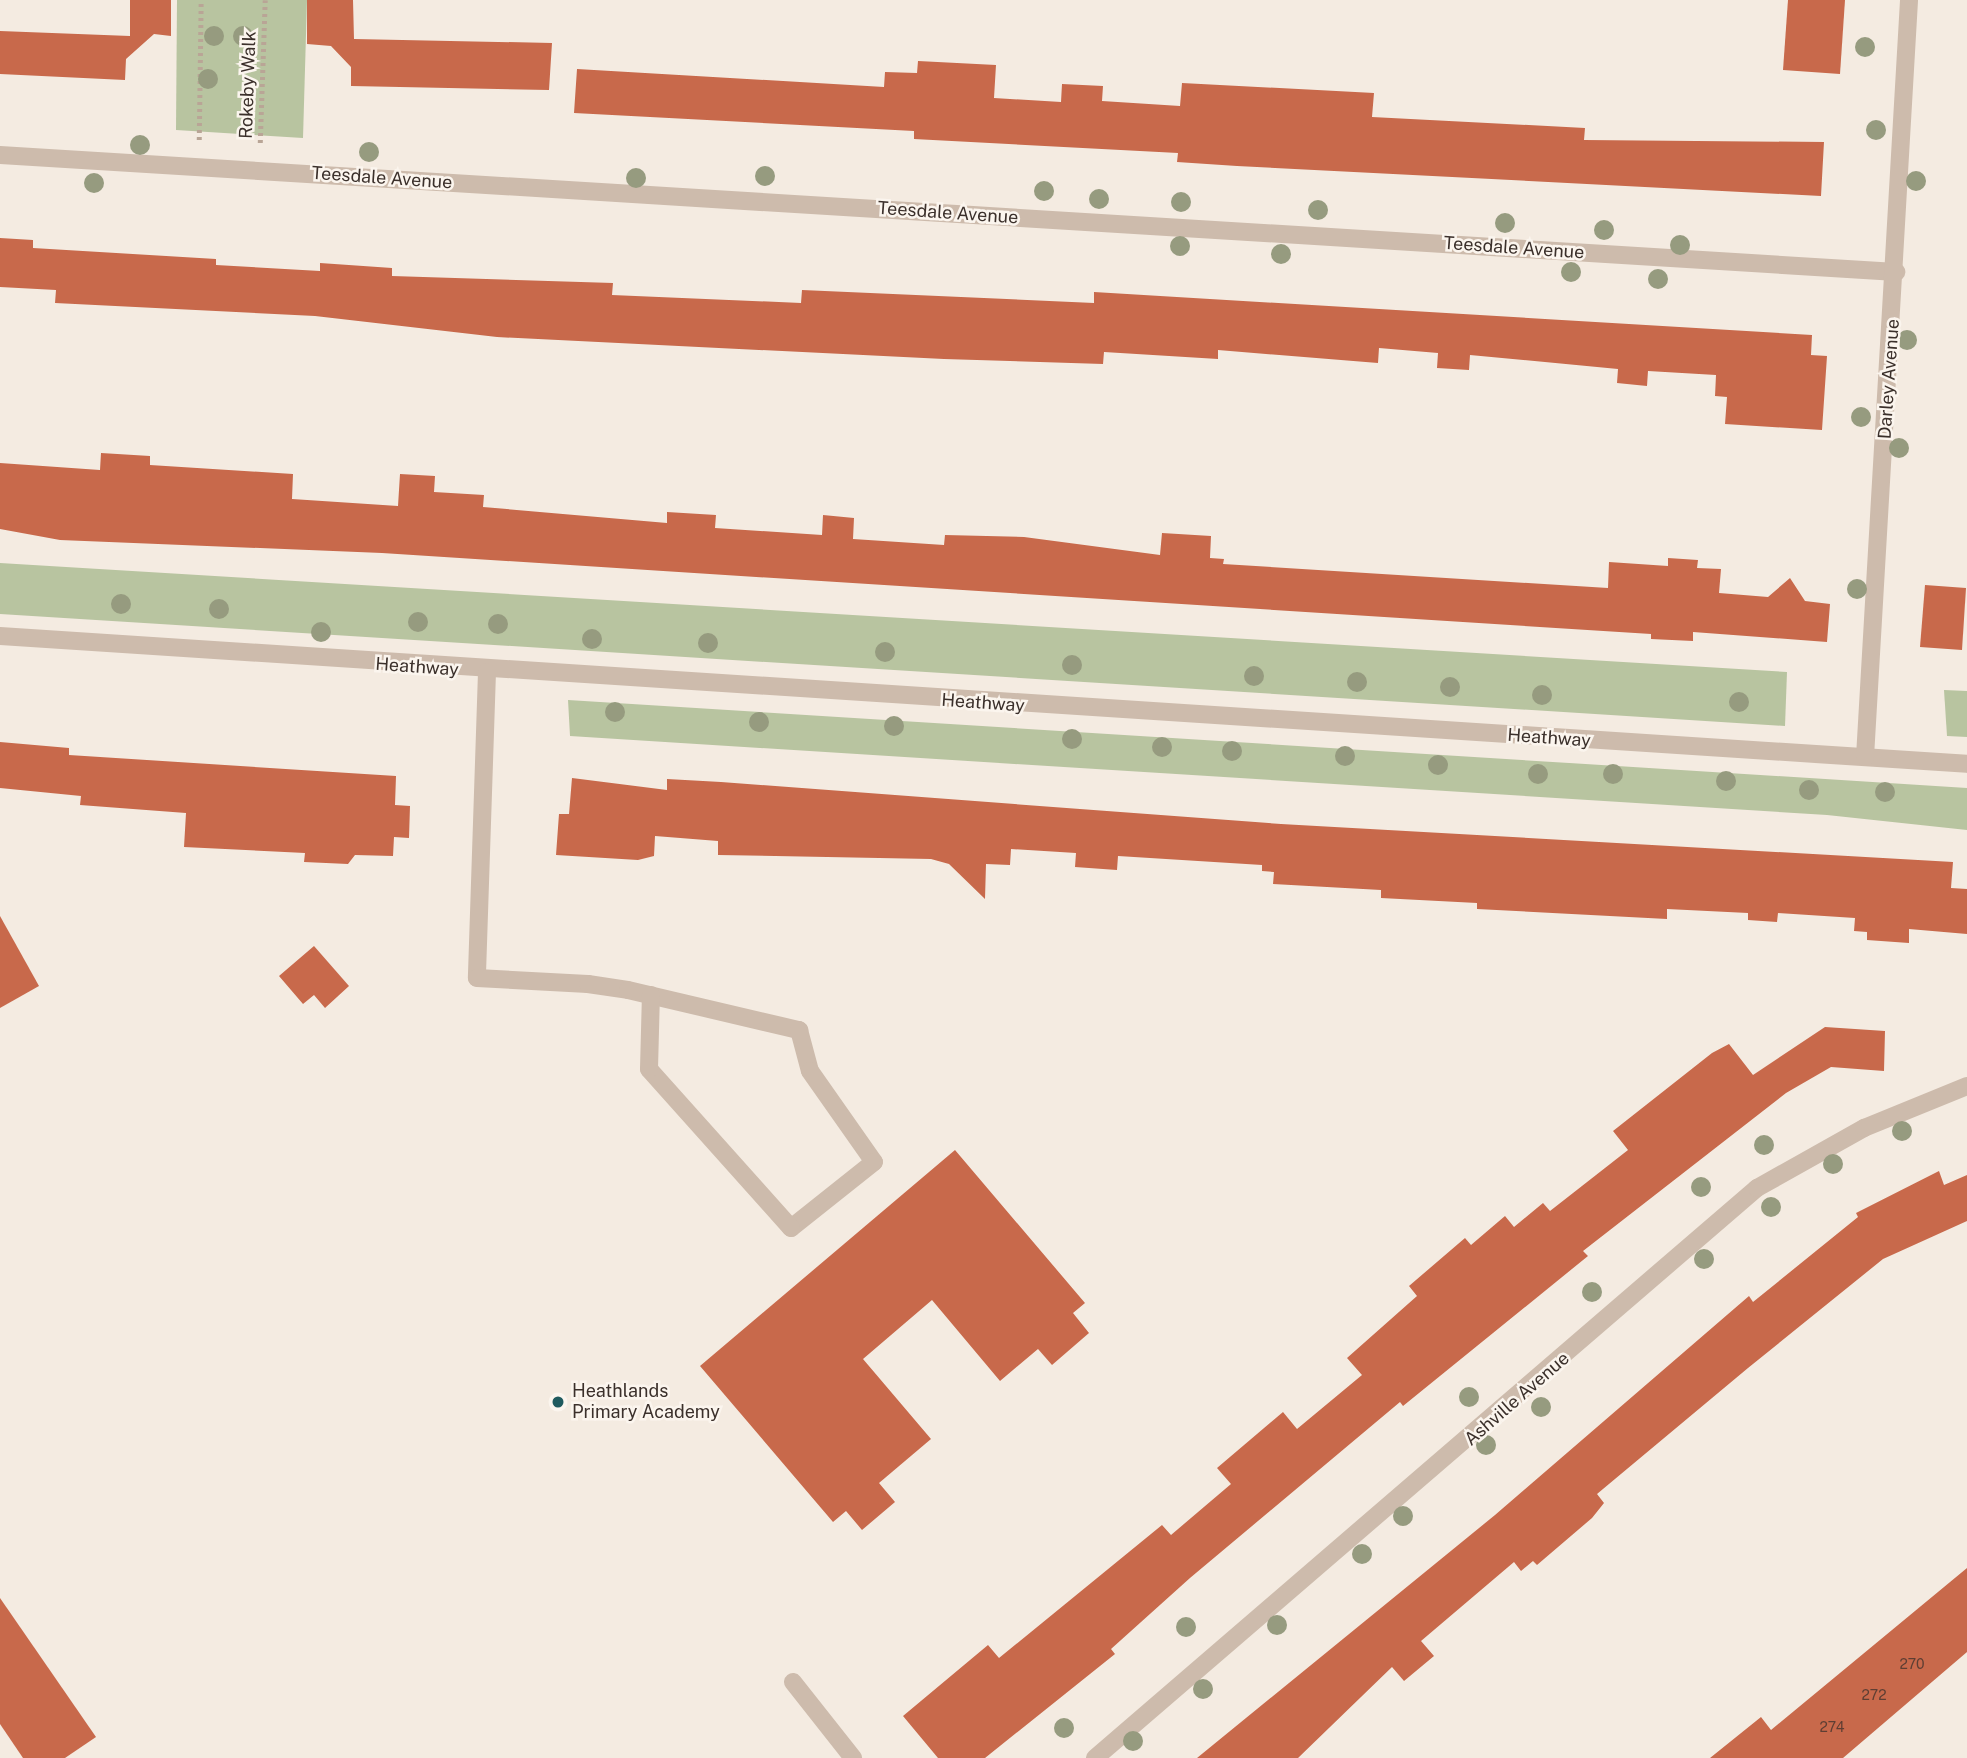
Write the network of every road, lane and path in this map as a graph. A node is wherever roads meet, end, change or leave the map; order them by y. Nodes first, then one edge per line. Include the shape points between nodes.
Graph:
1 (201, 0) edge
2 (265, 0) edge
3 (1909, 0) edge
4 (0, 155) edge
5 (199, 166) junction
6 (260, 171) junction
7 (1896, 272) junction
8 (0, 636) edge
9 (487, 672) junction
10 (1865, 757) junction
11 (1967, 764) edge
12 (651, 995) junction
13 (1967, 1086) edge
14 (793, 1682) dead end
15 (853, 1758) edge
16 (1096, 1758) edge

1 - 5 path
2 - 6 path, Rokeby Walk
3 - 7 street, Darley Avenue
4 - 5 street, Teesdale Avenue
5 - 6 street, Teesdale Avenue
6 - 7 street, Teesdale Avenue
7 - 10 street, Darley Avenue
8 - 9 street, Heathway
9 - 10 street, Heathway
9 - 12 street via 477,978 588,984
10 - 11 street, Heathway
12 - 12 street via 799,1030 810,1071 874,1162 790,1227 649,1069
13 - 16 street, Ashville Avenue via 1864,1128 1756,1188
14 - 15 street

